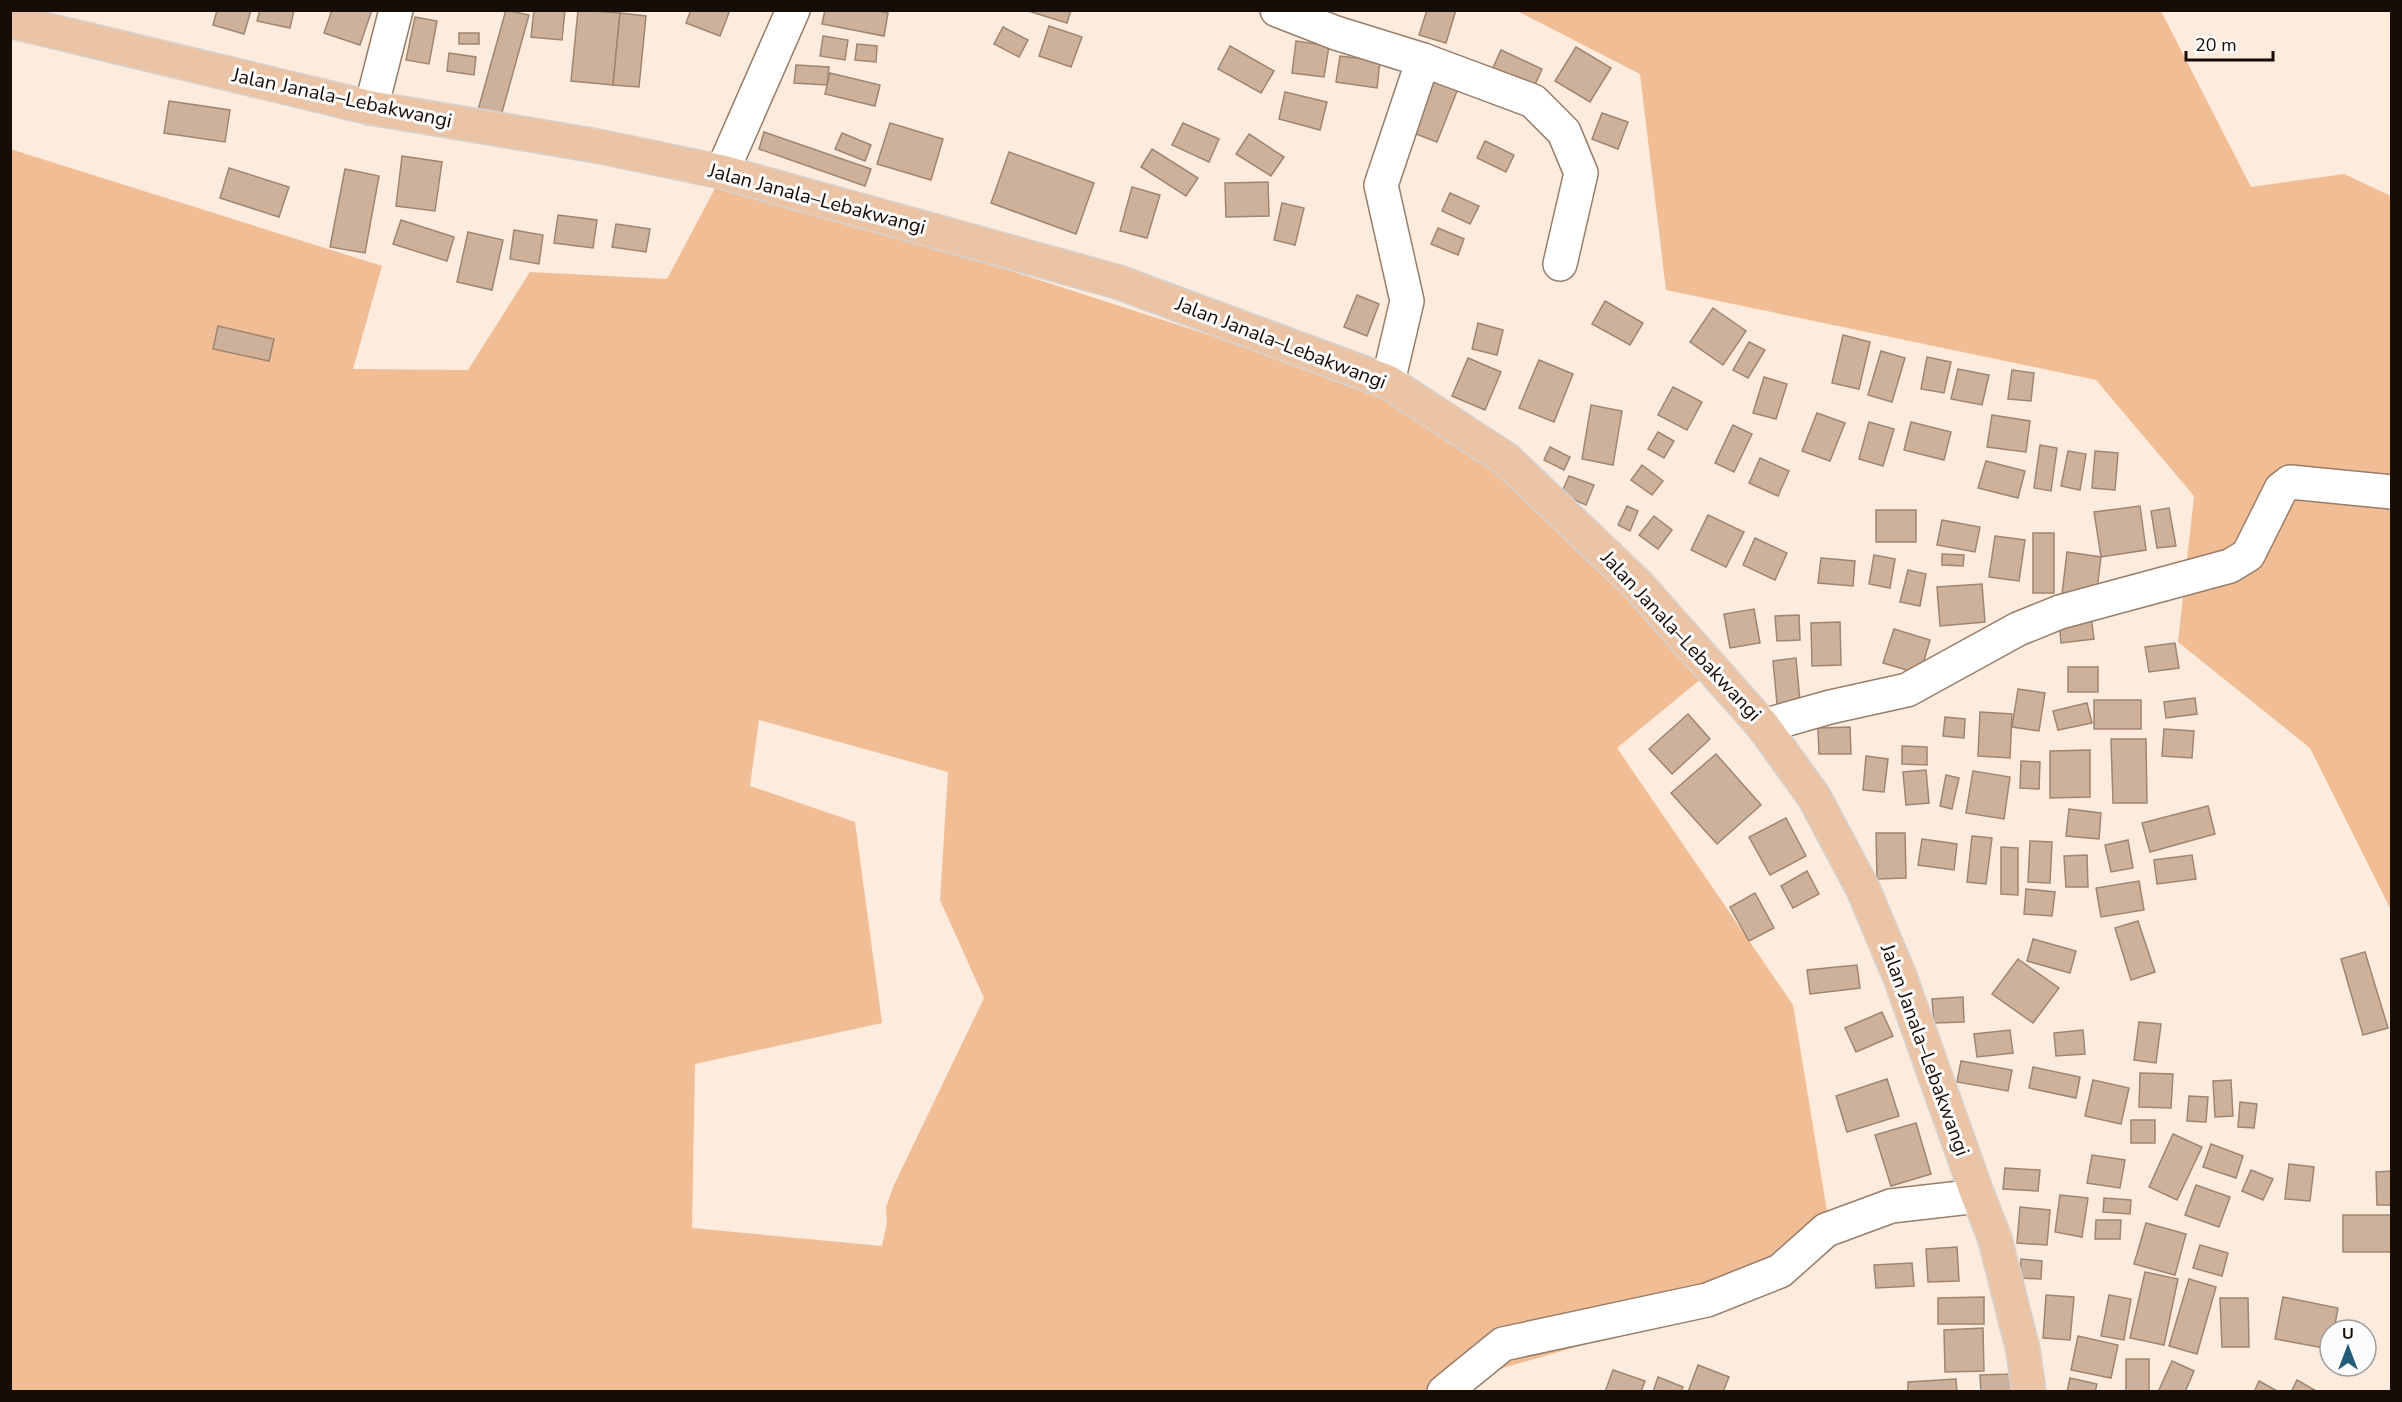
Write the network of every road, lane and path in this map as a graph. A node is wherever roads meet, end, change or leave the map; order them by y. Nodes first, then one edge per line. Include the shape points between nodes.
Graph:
1 (396, 10) edge
2 (793, 10) edge
3 (1277, 10) edge
4 (10, 21) edge
5 (1341, 22) edge
6 (1423, 60) junction
7 (371, 108) junction
8 (722, 172) junction
9 (1560, 264) dead end
10 (1388, 382) junction
11 (2391, 492) edge
12 (1763, 726) junction
13 (1977, 1196) junction
14 (1444, 1392) edge
15 (2029, 1392) edge

1 - 7 street
2 - 8 street
3 - 5 street
4 - 7 main road, Jalan Janala–Lebakwangi
5 - 6 street
6 - 9 street via 1533,101 1564,132 1581,173
6 - 10 street via 1381,185 1407,301
7 - 8 main road, Jalan Janala–Lebakwangi via 597,146
8 - 10 main road, Jalan Janala–Lebakwangi via 1118,282
10 - 12 main road, Jalan Janala–Lebakwangi via 1506,459 1638,585
11 - 12 street via 2290,482 2281,489 2248,555 2230,566 2060,612 2018,629 1907,690
12 - 13 main road, Jalan Janala–Lebakwangi via 1815,797 1863,889 1900,977
13 - 14 street via 1891,1206 1826,1230 1780,1271 1707,1300 1503,1344
13 - 15 main road, Jalan Janala–Lebakwangi via 1995,1239 2023,1350

